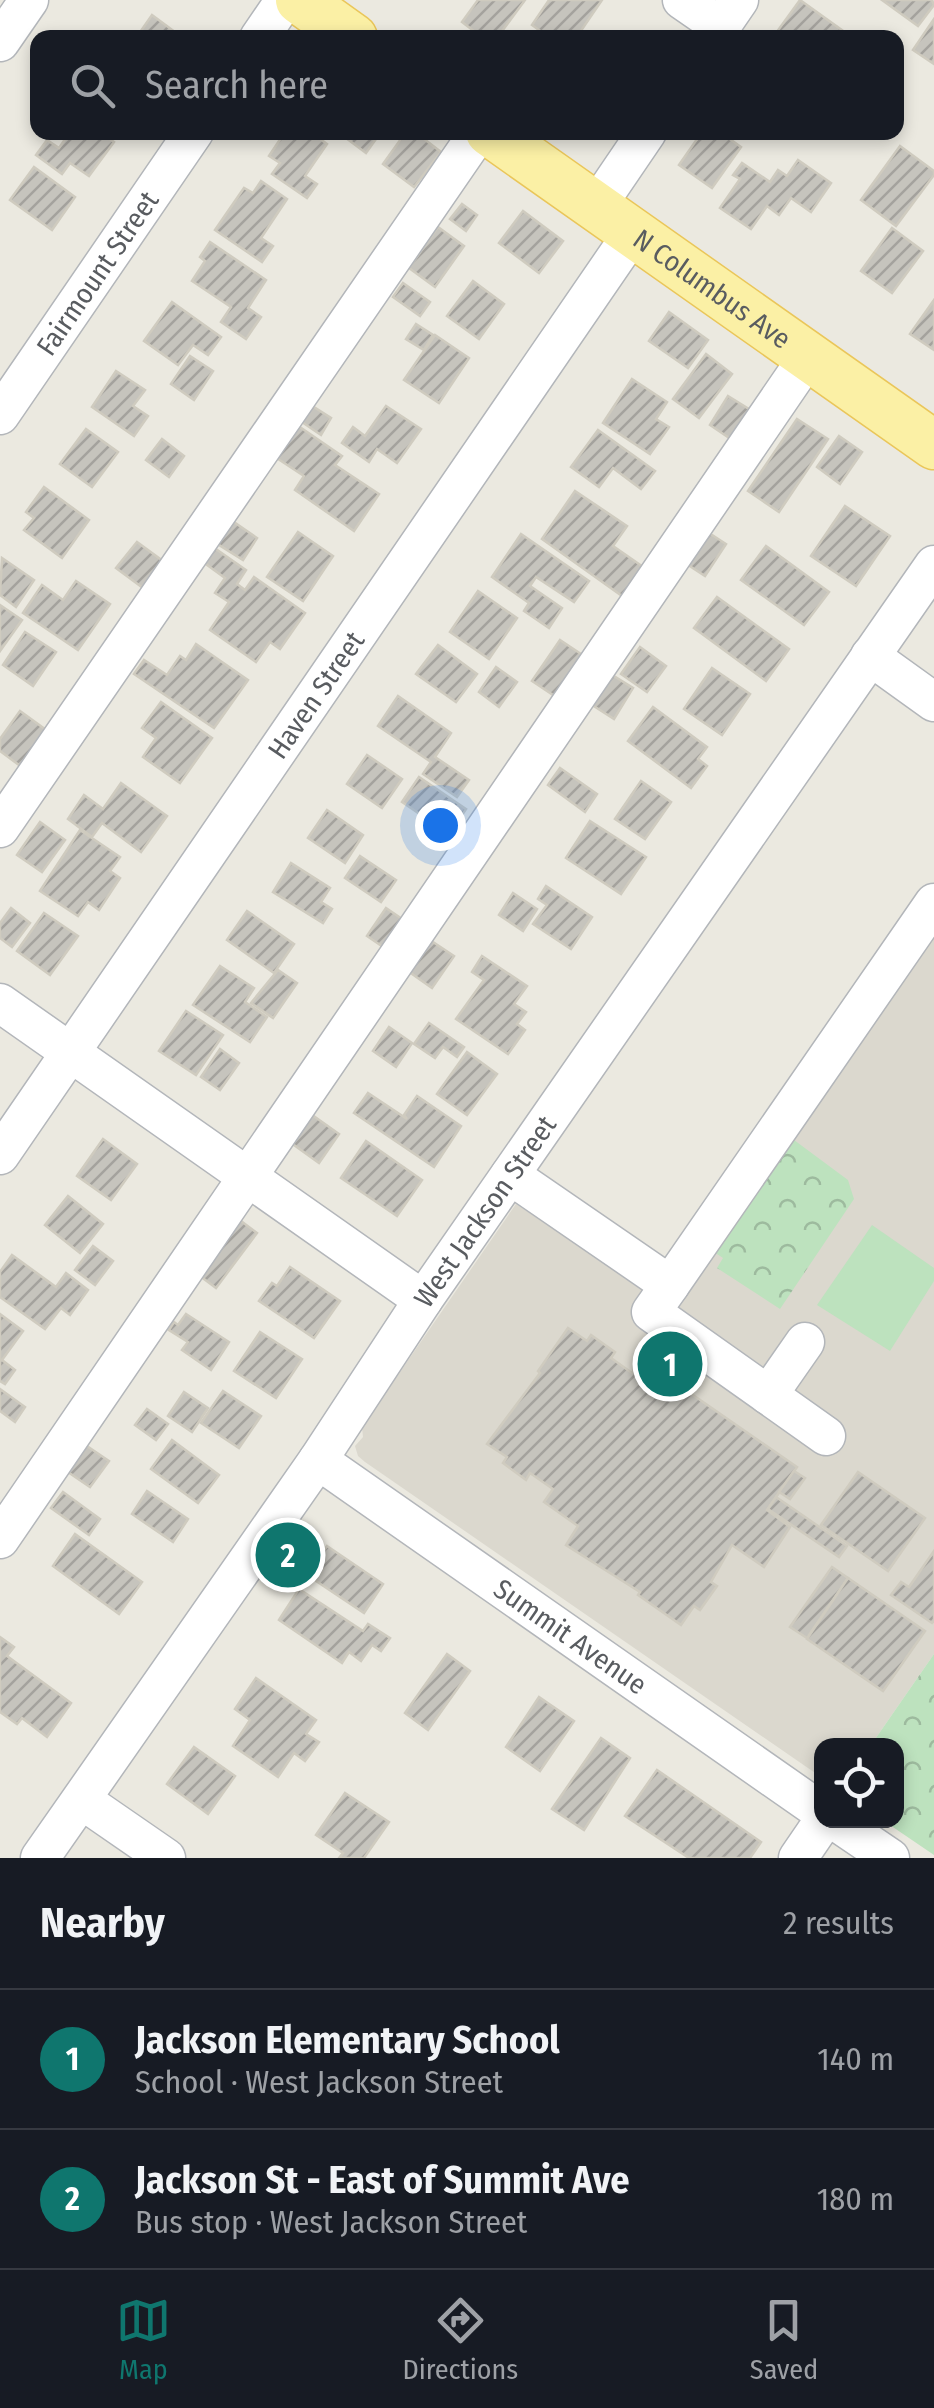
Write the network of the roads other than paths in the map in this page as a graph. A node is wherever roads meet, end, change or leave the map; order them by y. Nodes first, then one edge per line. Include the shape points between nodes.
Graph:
1 (29, 0) edge
2 (285, 0) edge
3 (300, 0) edge
4 (682, 0) edge
5 (724, 21) edge
6 (265, 30) edge
7 (343, 30) edge
8 (0, 42) edge
9 (189, 140) edge
10 (473, 140) edge
11 (501, 140) edge
12 (645, 140) edge
13 (614, 221) junction
14 (808, 357) junction
15 (0, 415) edge
16 (934, 446) edge
17 (934, 565) edge
18 (870, 656) junction
19 (934, 702) edge
20 (0, 828) edge
21 (934, 903) edge
22 (0, 1004) edge
23 (71, 1052) junction
24 (0, 1156) edge
25 (510, 1175) junction
26 (249, 1177) junction
27 (670, 1285) junction
28 (423, 1300) junction
29 (805, 1342) dead end
30 (768, 1395) junction
31 (826, 1436) dead end
32 (318, 1460) junction
33 (0, 1540) edge
34 (82, 1800) junction
35 (814, 1806) edge
36 (819, 1828) edge
37 (846, 1828) edge
38 (40, 1858) edge
39 (166, 1858) edge
40 (798, 1858) edge
41 (890, 1858) edge

1 - 8 street
2 - 6 street
3 - 7 main road
4 - 5 street
9 - 15 street, Fairmount Street
10 - 20 street
11 - 13 main road, N Columbus Ave
12 - 13 street, Haven Street
13 - 14 main road, N Columbus Ave
13 - 23 street, Haven Street
14 - 16 main road, N Columbus Ave
14 - 26 street
17 - 18 street, West Jackson Street
18 - 19 street
18 - 25 street, West Jackson Street
21 - 27 street
22 - 23 street
23 - 24 street, Haven Street
23 - 26 street
25 - 27 street
25 - 28 street, West Jackson Street
26 - 28 street
26 - 33 street
27 - 30 street via 651,1312
28 - 32 street, West Jackson Street
29 - 30 street
30 - 31 street
32 - 34 street, West Jackson Street
32 - 35 street, Summit Avenue
34 - 38 street, West Jackson Street
34 - 39 street
36 - 40 street
37 - 41 street

